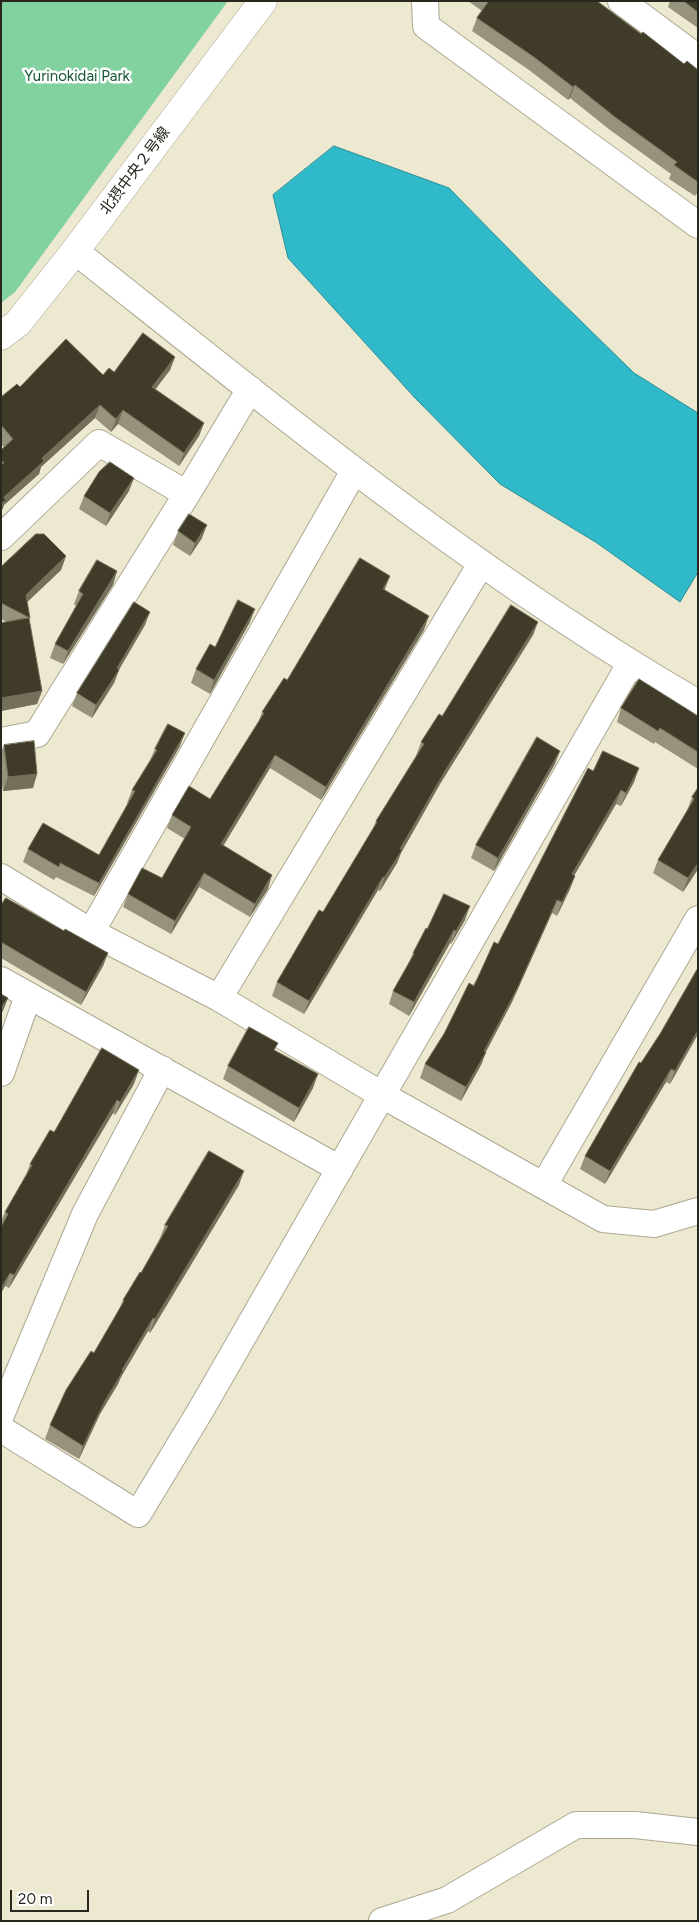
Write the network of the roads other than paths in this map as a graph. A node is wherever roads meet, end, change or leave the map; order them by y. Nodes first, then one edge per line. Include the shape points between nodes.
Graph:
1 (263, 1) edge
2 (426, 1) edge
3 (629, 4) edge
4 (698, 58) edge
5 (698, 225) edge
6 (75, 251) junction
7 (1, 336) edge
8 (250, 389) junction
9 (354, 471) junction
10 (187, 494) junction
11 (1, 537) edge
12 (481, 564) junction
13 (630, 664) junction
14 (698, 703) edge
15 (1, 741) edge
16 (1, 877) edge
17 (698, 919) edge
18 (90, 932) junction
19 (1, 980) edge
20 (28, 996) junction
21 (218, 998) junction
22 (162, 1069) junction
23 (1, 1073) edge
24 (382, 1094) junction
25 (340, 1170) junction
26 (544, 1185) junction
27 (698, 1211) edge
28 (1, 1415) edge
29 (1, 1429) edge
30 (698, 1832) edge
31 (382, 1921) edge

1 - 6 street, 北摂中央２号線
2 - 5 street via 426,26
3 - 4 street
6 - 7 street, 北摂中央２号線 via 18,323
6 - 8 street
8 - 9 street
8 - 10 street
9 - 12 street
9 - 18 street
10 - 11 street via 99,443
10 - 15 street via 37,734
12 - 13 street
12 - 21 street
13 - 14 street
13 - 24 street
16 - 18 street
17 - 26 street
18 - 21 street
19 - 20 street
20 - 22 street
20 - 23 street
21 - 24 street
22 - 25 street
22 - 28 street via 85,1214
24 - 25 street
24 - 26 street
25 - 29 street via 138,1514
26 - 27 street via 603,1218 654,1224
30 - 31 street via 635,1825 576,1825 447,1900

